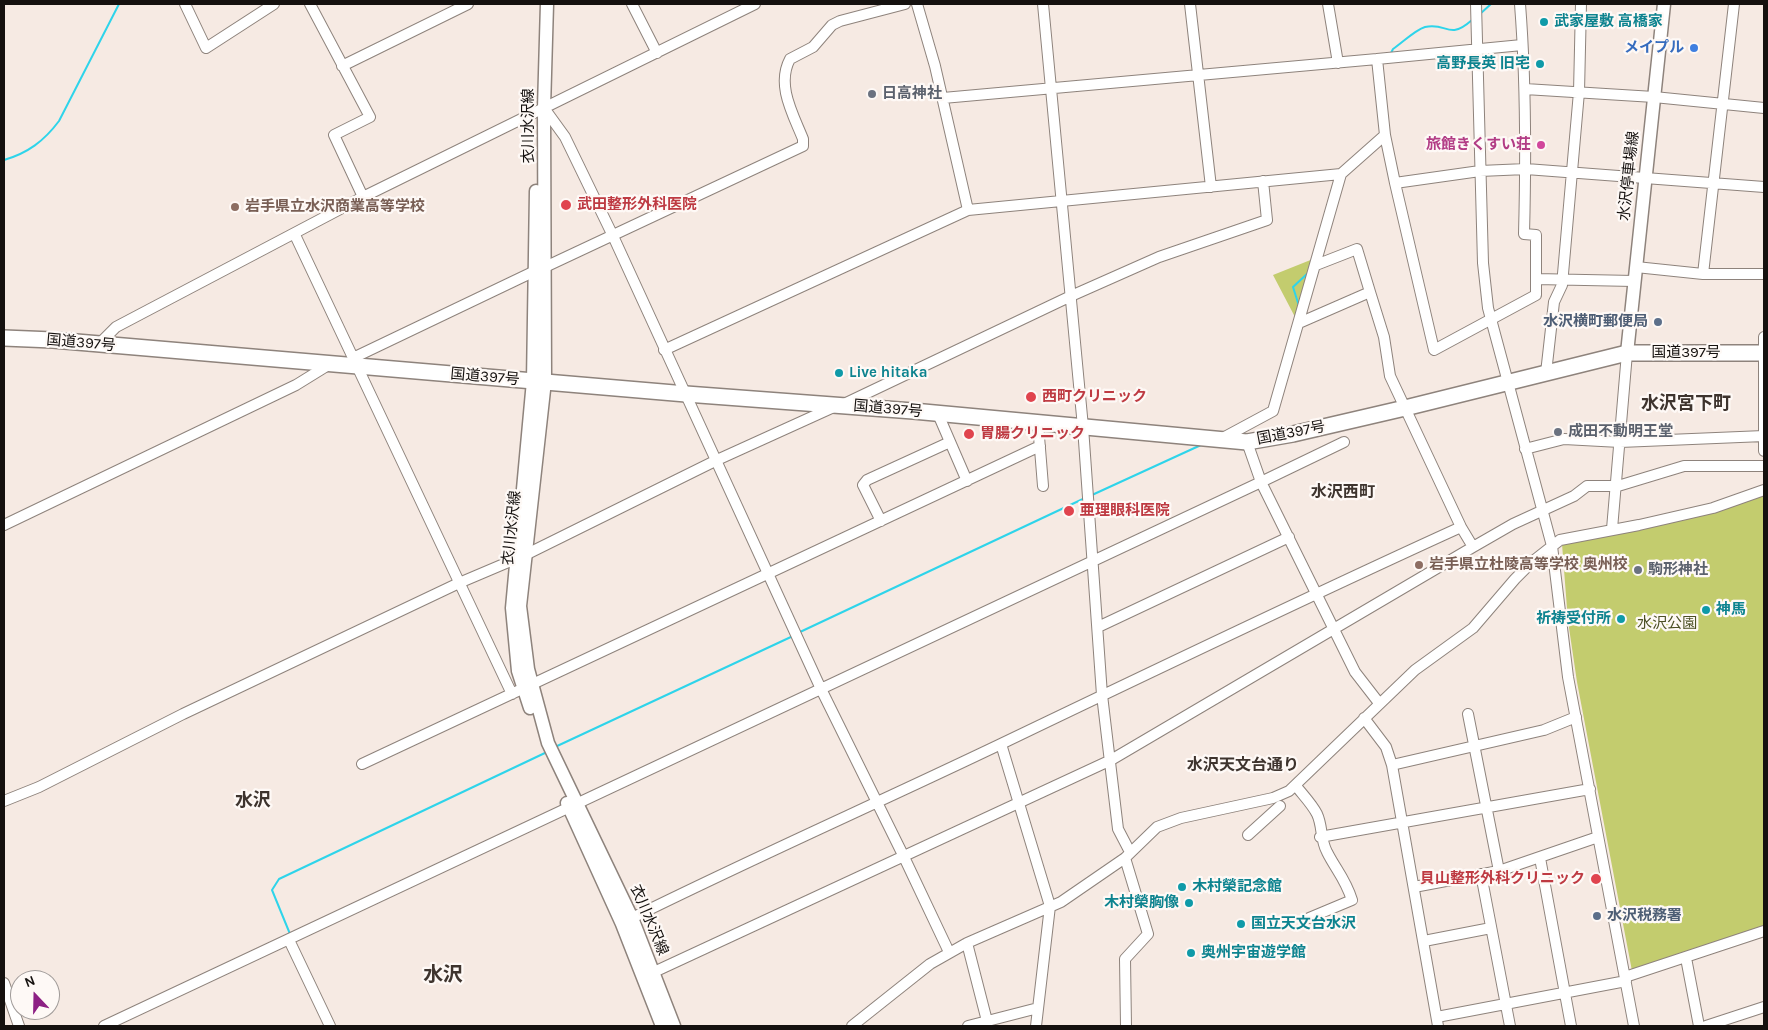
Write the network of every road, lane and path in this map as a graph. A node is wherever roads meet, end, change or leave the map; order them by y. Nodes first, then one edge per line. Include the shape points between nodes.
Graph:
1 (185, 4) edge
2 (274, 4) edge
3 (310, 4) edge
4 (468, 4) edge
5 (540, 4) edge
6 (547, 4) edge
7 (632, 4) edge
8 (755, 4) edge
9 (905, 4) edge
10 (917, 4) edge
11 (1043, 4) edge
12 (1190, 4) edge
13 (1328, 4) edge
14 (1476, 4) edge
15 (1520, 4) edge
16 (1581, 4) edge
17 (1664, 4) edge
18 (1734, 4) edge
19 (1522, 45) junction
20 (1477, 50) junction
21 (657, 53) junction
22 (1377, 59) junction
23 (1338, 63) junction
24 (342, 66) junction
25 (1197, 75) junction
26 (1524, 88) junction
27 (1052, 89) junction
28 (1579, 92) junction
29 (1654, 97) junction
30 (943, 98) junction
31 (1722, 104) junction
32 (1764, 108) edge
33 (541, 110) junction
34 (1385, 135) junction
35 (1526, 169) junction
36 (1480, 171) junction
37 (1572, 171) junction
38 (1342, 174) junction
39 (1646, 178) junction
40 (1263, 181) junction
41 (1395, 182) junction
42 (1713, 182) junction
43 (1211, 187) junction
44 (1764, 187) edge
45 (363, 197) junction
46 (1062, 200) junction
47 (968, 210) junction
48 (294, 234) junction
49 (613, 236) junction
50 (1316, 264) junction
51 (1636, 267) junction
52 (540, 269) junction
53 (1703, 274) junction
54 (1764, 274) edge
55 (1536, 279) junction
56 (1563, 279) junction
57 (1634, 281) junction
58 (1370, 292) junction
59 (1071, 296) junction
60 (1491, 321) junction
61 (1299, 323) junction
62 (1764, 337) edge
63 (4, 338) edge
64 (99, 344) junction
65 (664, 350) junction
66 (1628, 352) junction
67 (1764, 353) edge
68 (356, 362) junction
69 (331, 364) junction
70 (1546, 373) junction
71 (539, 381) junction
72 (1508, 382) junction
73 (686, 394) junction
74 (839, 406) junction
75 (1405, 408) junction
76 (938, 414) junction
77 (1038, 424) junction
78 (1083, 427) junction
79 (1764, 436) edge
80 (1221, 439) junction
81 (950, 442) junction
82 (1246, 442) junction
83 (1344, 442) dead end
84 (1620, 442) junction
85 (1040, 446) junction
86 (1526, 449) junction
87 (1764, 451) edge
88 (717, 460) junction
89 (1764, 466) edge
90 (967, 481) junction
91 (1261, 482) junction
92 (1043, 486) dead end
93 (1618, 486) junction
94 (1764, 490) edge
95 (1542, 510) junction
96 (881, 521) junction
97 (4, 525) edge
98 (1461, 527) junction
99 (1612, 529) junction
100 (1289, 537) junction
101 (1552, 546) junction
102 (1473, 547) junction
103 (520, 557) junction
104 (1093, 560) junction
105 (767, 573) junction
106 (459, 583) junction
107 (1317, 592) junction
108 (1098, 627) junction
109 (1334, 628) junction
110 (523, 689) junction
111 (821, 689) junction
112 (1102, 695) junction
113 (1379, 703) junction
114 (1468, 714) dead end
115 (1576, 717) junction
116 (1364, 718) junction
117 (1001, 744) junction
118 (1474, 746) junction
119 (1111, 760) junction
120 (362, 764) dead end
121 (1392, 765) junction
122 (1296, 786) junction
123 (1590, 789) junction
124 (1019, 800) junction
125 (4, 801) edge
126 (877, 801) junction
127 (573, 805) junction
128 (1280, 806) dead end
129 (1486, 808) junction
130 (1401, 822) junction
131 (1248, 835) dead end
132 (1320, 837) junction
133 (1598, 837) junction
134 (1127, 855) junction
135 (904, 857) junction
136 (1540, 858) junction
137 (1499, 871) junction
138 (1482, 874) junction
139 (1414, 887) junction
140 (1050, 906) junction
141 (632, 918) junction
142 (1309, 918) dead end
143 (1492, 928) junction
144 (1764, 931) edge
145 (289, 940) junction
146 (1424, 941) junction
147 (967, 943) junction
148 (949, 952) junction
149 (1686, 958) junction
150 (654, 972) junction
151 (1626, 979) junction
152 (4, 983) edge
153 (1564, 993) junction
154 (1506, 1004) junction
155 (1038, 1008) junction
156 (1764, 1008) edge
157 (1437, 1021) edge
158 (991, 1022) edge
159 (18, 1026) edge
160 (104, 1026) edge
161 (330, 1026) edge
162 (662, 1026) edge
163 (674, 1026) edge
164 (852, 1026) edge
165 (968, 1026) edge
166 (1036, 1026) edge
167 (1126, 1026) edge
168 (1510, 1026) edge
169 (1571, 1026) edge
170 (1634, 1026) edge
171 (1699, 1026) edge
172 (1706, 1026) edge

1 - 2 street via 206,48
3 - 24 street
4 - 24 street
5 - 33 main road, 衣川水沢線
6 - 33 main road, 衣川水沢線
7 - 21 street
8 - 21 street
9 - 49 street via 832,25 813,47 790,59 784,76 785,91 803,146
10 - 30 street
11 - 27 street
12 - 25 street
13 - 23 street
14 - 20 street
15 - 19 street
16 - 28 street
17 - 29 main road, 水沢停車場線
18 - 31 street
19 - 20 street
19 - 26 street
20 - 22 street
20 - 36 street
21 - 33 street
22 - 23 street
22 - 34 street
23 - 25 street
24 - 45 street via 370,117 334,135
25 - 27 street
25 - 43 street
26 - 28 street
26 - 35 street
27 - 30 street
27 - 46 street
28 - 29 street
28 - 37 street
29 - 31 street
29 - 39 main road, 水沢停車場線
30 - 47 street
31 - 32 street
31 - 42 street
33 - 45 street
33 - 49 street via 565,136
33 - 52 main road, 衣川水沢線
34 - 38 street
34 - 41 street
35 - 36 street
35 - 37 street
35 - 55 street via 1524,234 1536,235
36 - 41 street
36 - 60 street via 1485,290
37 - 39 street
37 - 56 street
38 - 40 street
38 - 50 street
39 - 42 street
39 - 51 main road, 水沢停車場線
40 - 43 street
40 - 59 street via 1267,220 1159,257
41 - 60 street via 1434,350
42 - 44 street
42 - 53 street
43 - 46 street
45 - 48 street
46 - 47 street
46 - 59 street
47 - 65 street
48 - 64 street via 116,327
48 - 68 street
49 - 52 street
49 - 65 street
50 - 58 street via 1357,248
50 - 61 street
51 - 53 street
51 - 57 main road, 水沢停車場線
52 - 68 street
52 - 71 main road, 衣川水沢線
53 - 54 street
55 - 56 street
55 - 60 street via 1536,296
56 - 57 street
56 - 70 street via 1554,302
57 - 66 main road, 水沢停車場線
58 - 61 street
58 - 75 street via 1384,337 1390,376
59 - 74 street
59 - 78 street
60 - 72 street
61 - 80 street via 1273,411
62 - 67 street
63 - 64 highway, 国道397号
64 - 69 highway, 国道397号
65 - 73 street
66 - 67 highway, 国道397号
66 - 70 highway, 国道397号
66 - 84 street
67 - 79 street
68 - 69 highway, 国道397号
68 - 71 highway, 国道397号
68 - 106 street
69 - 97 street via 296,385
70 - 72 highway, 国道397号
71 - 73 highway, 国道397号
71 - 103 main road, 衣川水沢線
72 - 75 highway, 国道397号
72 - 86 street
73 - 74 highway, 国道397号
73 - 88 street
74 - 76 highway, 国道397号
74 - 88 street
75 - 82 highway, 国道397号
75 - 98 street
76 - 77 highway, 国道397号
76 - 81 street
77 - 78 highway, 国道397号
77 - 85 street
78 - 80 highway, 国道397号
78 - 104 street
79 - 84 street
79 - 87 street
80 - 82 highway, 国道397号
81 - 90 street
81 - 96 street via 866,480 863,484
82 - 91 street
83 - 91 street
84 - 86 street via 1564,438
84 - 93 street
85 - 90 street
85 - 92 street
86 - 95 street
88 - 103 street
88 - 105 street
89 - 93 street via 1684,466
90 - 96 street
91 - 100 street
91 - 104 street
93 - 95 street via 1587,486 1574,496
93 - 99 street
94 - 99 street via 1713,508
95 - 101 street
95 - 102 street
96 - 105 street
98 - 102 street
98 - 107 street
99 - 101 street via 1560,540
100 - 107 street
100 - 108 street
101 - 113 street via 1515,579 1473,628 1415,670
101 - 115 street
102 - 109 street
103 - 106 street
103 - 110 main road, 衣川水沢線 via 512,608 518,671
104 - 108 street
104 - 111 street
105 - 110 street
105 - 111 street
106 - 110 street
106 - 125 street
107 - 109 street
107 - 112 street
108 - 112 street
109 - 113 street via 1355,672
109 - 119 street
110 - 120 street
110 - 127 main road, 衣川水沢線 via 543,751
111 - 126 street
111 - 127 street
112 - 117 street
112 - 119 street
113 - 116 street
114 - 118 street
115 - 118 street via 1544,730
115 - 123 street
116 - 121 street via 1386,747
116 - 122 street
117 - 124 street
117 - 126 street
118 - 121 street
118 - 129 street
119 - 124 street
119 - 134 street via 1118,829
121 - 130 street
122 - 132 street via 1317,814
122 - 134 street via 1273,798 1166,822
123 - 129 street
123 - 133 street
124 - 135 street
124 - 140 street
126 - 135 street
126 - 141 street
127 - 141 main road, 衣川水沢線
127 - 145 street
127 - 162 main road, 衣川水沢線
128 - 131 street
129 - 130 street
129 - 137 street
130 - 132 street
130 - 139 street
132 - 142 street via 1346,881 1352,900
133 - 136 street
133 - 151 street
134 - 140 street via 1061,902
134 - 167 street via 1148,934 1125,959
135 - 148 street
135 - 150 street
136 - 137 street
136 - 153 street
137 - 138 street
138 - 139 street
138 - 143 street
139 - 146 street
140 - 147 street
140 - 155 street
141 - 150 main road, 衣川水沢線
143 - 146 street
143 - 154 street
144 - 149 street
145 - 160 street
145 - 161 street
146 - 157 street
147 - 148 street
147 - 158 street
148 - 164 street
149 - 151 street
149 - 171 street
150 - 163 main road, 衣川水沢線
151 - 153 street
151 - 170 street
152 - 159 street
153 - 154 street
153 - 169 street
154 - 157 street
154 - 168 street
155 - 158 street
155 - 166 street
156 - 172 street
158 - 165 street

